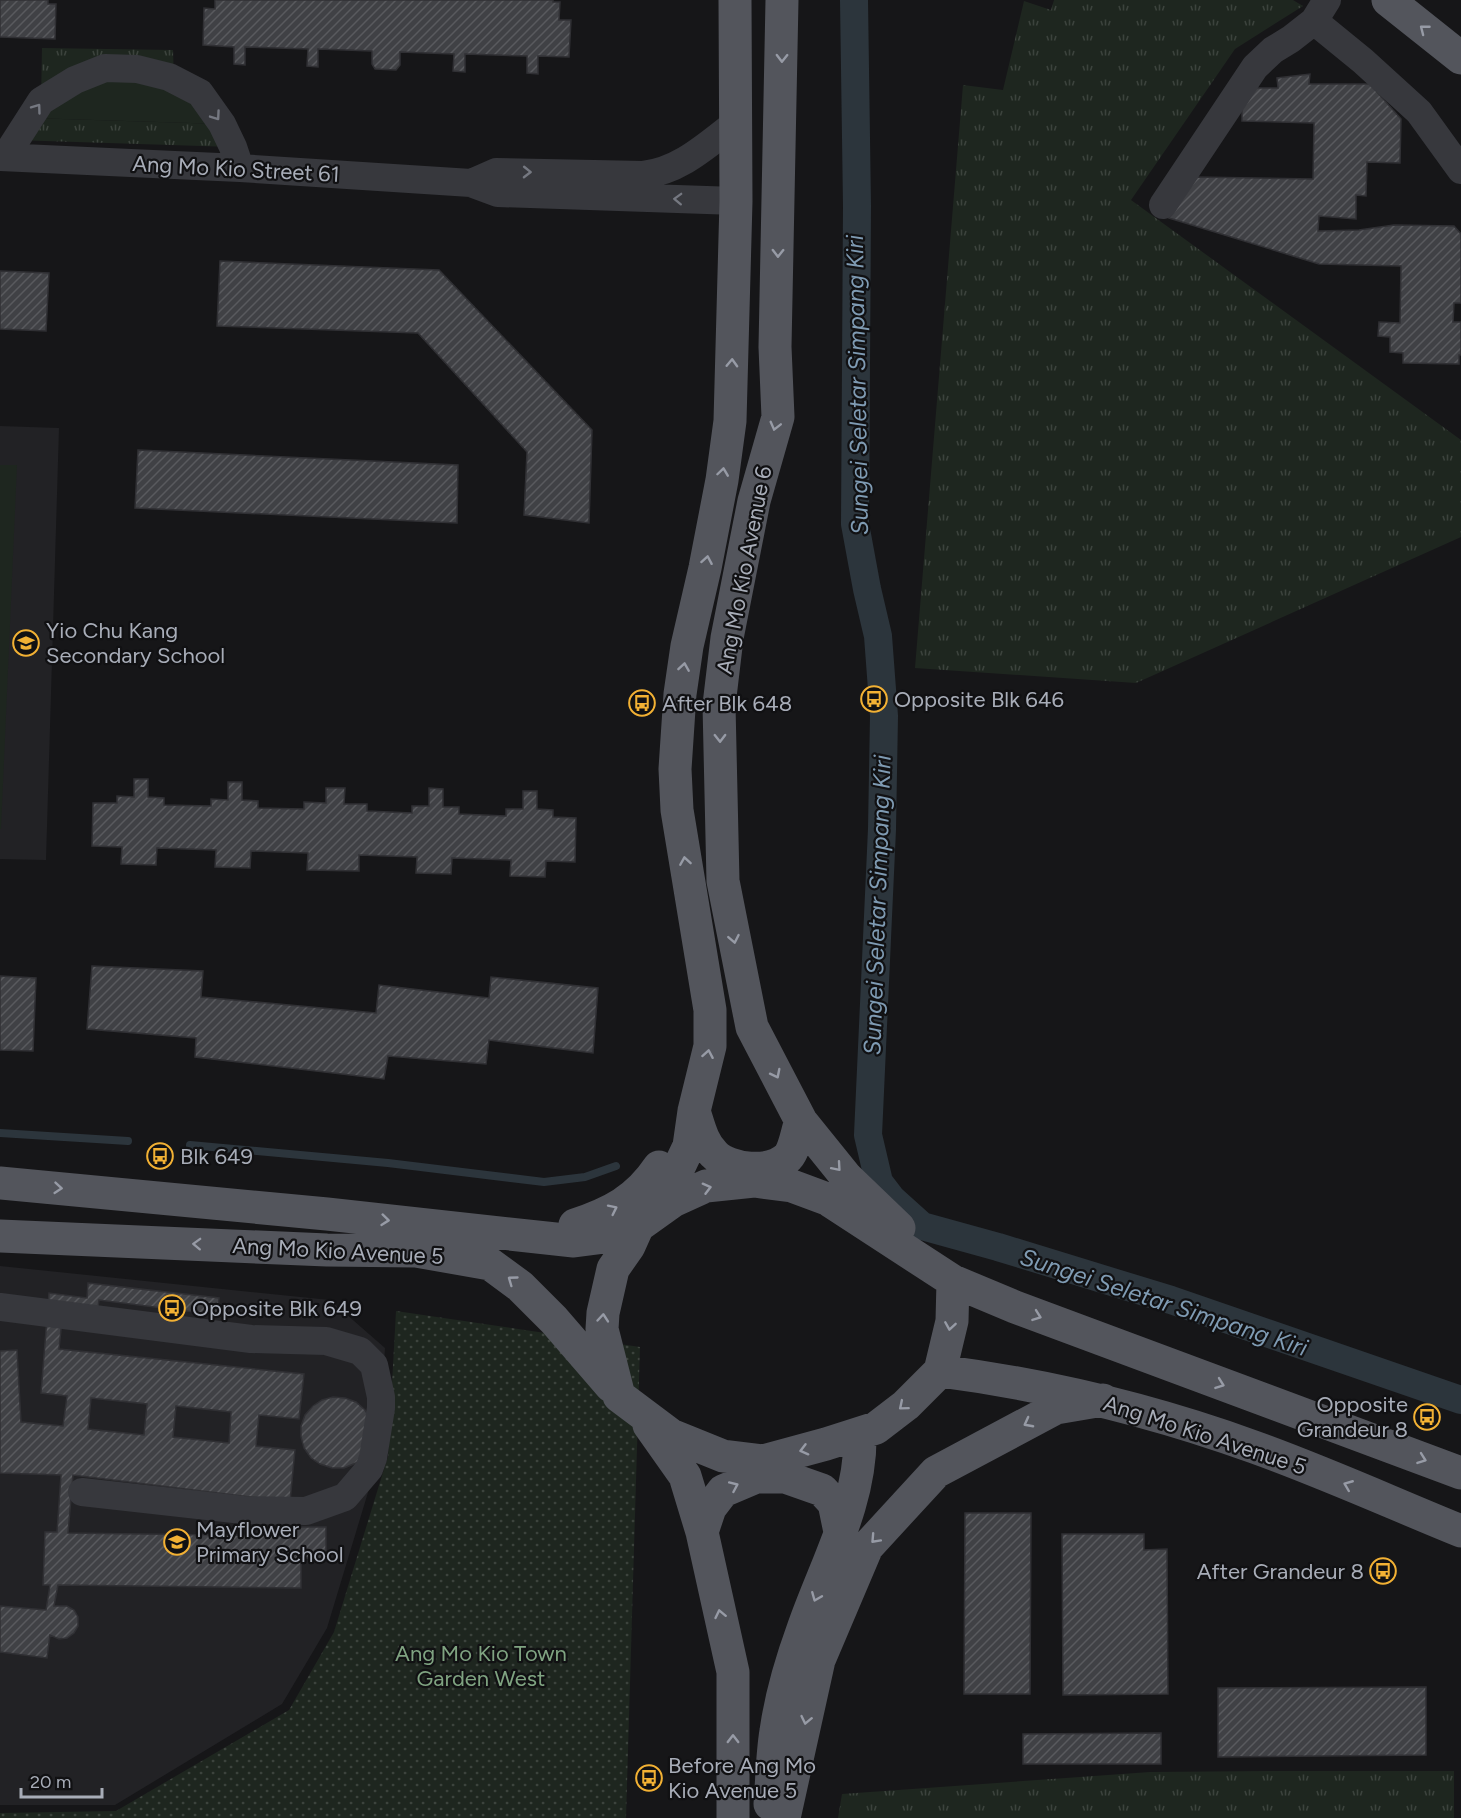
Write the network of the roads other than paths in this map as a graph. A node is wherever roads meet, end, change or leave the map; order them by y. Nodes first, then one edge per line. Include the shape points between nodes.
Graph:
1 (735, 0) edge
2 (782, 0) edge
3 (1388, 0) edge
4 (1321, 10) edge
5 (1461, 58) edge
6 (736, 123) junction
7 (2, 157) edge
8 (240, 168) junction
9 (1461, 170) edge
10 (471, 183) junction
11 (736, 201) junction
12 (1163, 205) dead end
13 (694, 1111) junction
14 (801, 1121) junction
15 (0, 1183) edge
16 (274, 1209) junction
17 (638, 1226) junction
18 (0, 1236) edge
19 (539, 1238) junction
20 (269, 1247) junction
21 (953, 1281) junction
22 (0, 1307) edge
23 (940, 1371) junction
24 (619, 1396) junction
25 (1103, 1400) junction
26 (860, 1433) junction
27 (1461, 1473) edge
28 (82, 1492) dead end
29 (1461, 1531) edge
30 (702, 1532) junction
31 (840, 1532) junction
32 (733, 1818) edge
33 (769, 1818) edge
34 (784, 1818) edge

1 - 6 main road, Ang Mo Kio Avenue 6
2 -> 14 main road, Ang Mo Kio Avenue 6 via 778,417 752,511 727,638 719,705 723,881 752,1027
5 -> 3 main road
4 - 9 street via 1363,61 1419,112
4 - 12 street via 1256,67
10 -> 6 street, Ang Mo Kio Street 61 via 496,171 661,173 683,162
6 - 11 main road, Ang Mo Kio Avenue 6
7 - 8 street, Ang Mo Kio Street 61
7 -> 8 street via 42,101 75,80 105,68 137,69 169,77 200,93 222,124
8 - 10 street, Ang Mo Kio Street 61
11 -> 10 street, Ang Mo Kio Street 61 via 498,194
13 -> 11 main road, Ang Mo Kio Avenue 6 via 710,1046 710,1010 677,810 675,769 687,646 722,480 730,421
13 - 14 main road via 704,1141 715,1156 759,1170 790,1155
13 - 17 main road, Ang Mo Kio Avenue 6 via 689,1146 671,1184
19 -> 13 main road via 620,1207 649,1182
14 -> 21 main road, Ang Mo Kio Avenue 6 via 847,1178
15 -> 16 main road, Ang Mo Kio Avenue 5
16 -> 19 main road, Ang Mo Kio Avenue 5
16 - 20 main road
17 - 19 main road, Ang Mo Kio Avenue 5 via 605,1237
17 -> 21 main road via 673,1201 706,1186 754,1181 792,1186 827,1199
24 -> 17 main road, Ang Mo Kio Avenue 6 via 602,1329 603,1313 613,1269
20 -> 18 main road, Ang Mo Kio Avenue 5
24 -> 20 main road, Ang Mo Kio Avenue 5 via 554,1320 520,1286 490,1264 416,1251
21 -> 23 main road via 952,1321
21 -> 27 main road
22 - 28 street via 251,1339 326,1341 360,1352 374,1365 381,1408 373,1458 369,1469 345,1497 306,1511 243,1510
23 - 25 main road, Ang Mo Kio Avenue 5
23 -> 26 main road via 906,1405 876,1428
26 -> 24 main road via 763,1461 723,1456 671,1435
24 - 30 main road via 649,1425 685,1476
29 -> 25 main road, Ang Mo Kio Avenue 5 via 1254,1447
25 -> 34 main road via 1056,1408 936,1472 867,1547 819,1660
26 - 31 main road via 856,1485
30 -> 31 main road via 710,1508 723,1491 756,1477 785,1477 822,1490 834,1503
32 -> 30 main road via 733,1672
31 -> 33 main road via 783,1693 775,1732

